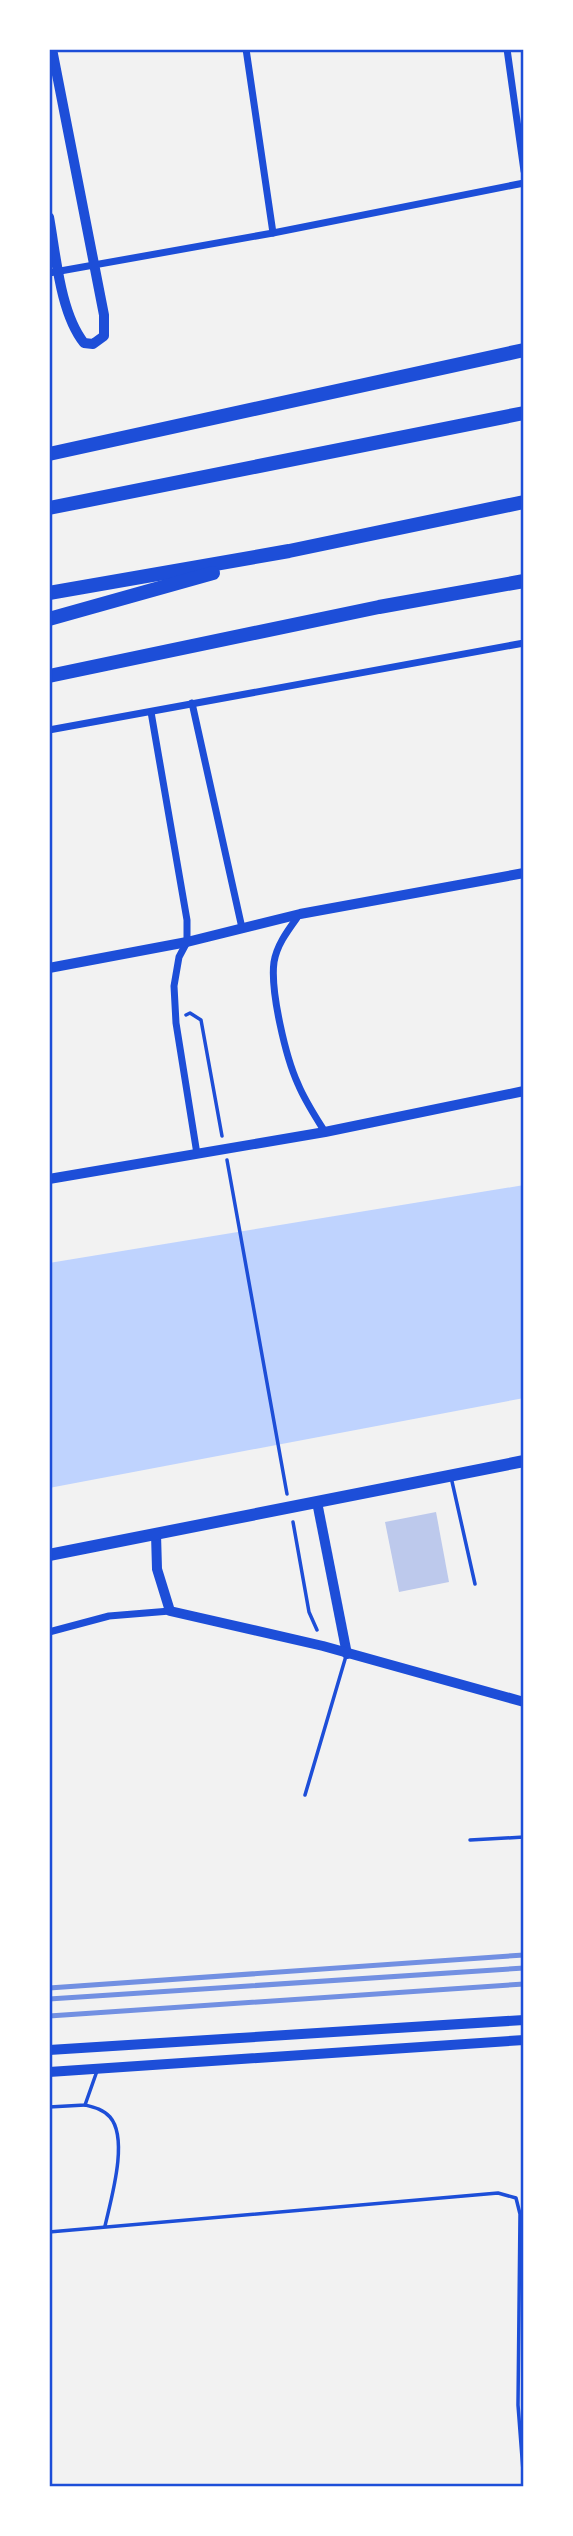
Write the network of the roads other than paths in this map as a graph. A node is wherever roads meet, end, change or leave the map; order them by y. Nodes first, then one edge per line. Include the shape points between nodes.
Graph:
1 (52, 49) edge
2 (246, 49) edge
3 (507, 49) edge
4 (524, 171) edge
5 (524, 183) edge
6 (49, 217) edge
7 (273, 233) junction
8 (95, 264) junction
9 (54, 272) edge
10 (524, 350) edge
11 (524, 413) edge
12 (49, 454) edge
13 (524, 502) edge
14 (49, 508) edge
15 (289, 551) junction
16 (524, 581) edge
17 (49, 593) edge
18 (49, 618) edge
19 (524, 643) edge
20 (49, 676) edge
21 (192, 703) junction
22 (151, 712) junction
23 (49, 730) edge
24 (524, 873) edge
25 (300, 914) junction
26 (242, 928) junction
27 (187, 942) junction
28 (49, 968) edge
29 (524, 1091) edge
30 (325, 1132) junction
31 (197, 1154) junction
32 (49, 1179) edge
33 (524, 1461) edge
34 (451, 1476) junction
35 (317, 1502) junction
36 (156, 1534) junction
37 (49, 1555) edge
38 (475, 1584) dead end
39 (170, 1611) junction
40 (49, 1632) edge
41 (347, 1654) junction
42 (524, 1702) edge
43 (305, 1794) dead end
44 (524, 1838) edge
45 (470, 1840) dead end
46 (524, 2020) edge
47 (524, 2040) edge
48 (49, 2050) edge
49 (98, 2069) junction
50 (49, 2073) edge
51 (85, 2105) junction
52 (49, 2107) edge
53 (105, 2227) junction
54 (49, 2232) edge
55 (521, 2342) edge
56 (524, 2484) edge

1 - 8 street
2 - 7 street
3 - 4 street
5 - 7 street
6 - 9 street
7 - 8 street
8 - 9 street
8 - 9 street via 105,331 93,344 76,332
10 - 12 highway
11 - 14 highway
13 - 15 highway
15 - 17 highway
15 - 18 highway
16 - 20 highway
19 - 21 street
21 - 22 street
21 - 26 street
22 - 23 street
22 - 27 street
24 - 25 main road
25 - 26 main road
25 - 30 street via 278,949 274,987 291,1067
26 - 27 main road
27 - 28 main road
27 - 31 street via 177,962 174,998
29 - 30 main road
30 - 31 main road
31 - 32 main road
33 - 34 main road
34 - 35 main road
34 - 38 lane
35 - 36 main road
35 - 41 street
36 - 37 main road
36 - 39 street via 157,1569
39 - 40 street via 109,1616
39 - 41 street
41 - 42 street
41 - 43 lane
44 - 45 lane
46 - 48 main road
47 - 49 main road
49 - 50 main road
49 - 51 lane
51 - 52 lane
51 - 53 lane via 109,2116 118,2130 116,2177
53 - 54 lane
53 - 55 lane via 498,2193 516,2197
55 - 56 lane via 518,2405

